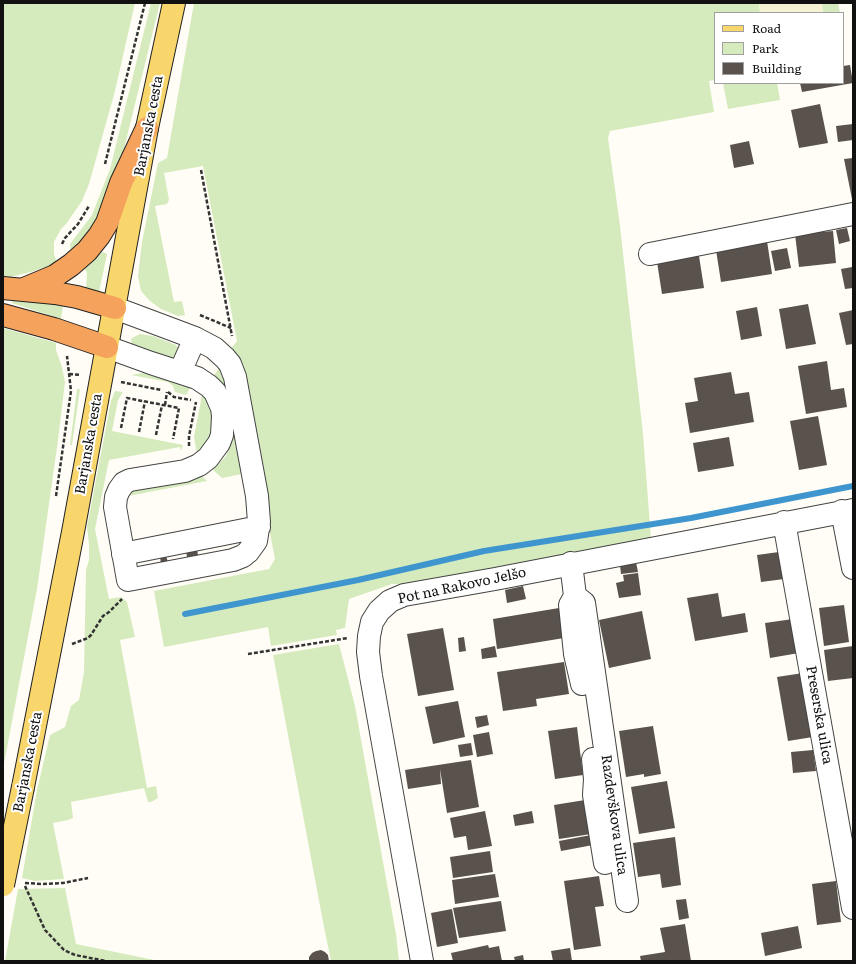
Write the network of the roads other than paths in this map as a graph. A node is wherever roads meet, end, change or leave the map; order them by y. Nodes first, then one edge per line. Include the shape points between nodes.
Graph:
1 (174, 3) edge
2 (147, 128) junction
3 (853, 214) edge
4 (650, 254) dead end
5 (13, 288) edge
6 (114, 308) junction
7 (3, 315) edge
8 (194, 338) junction
9 (107, 347) junction
10 (180, 372) junction
11 (848, 510) edge
12 (784, 522) junction
13 (259, 527) junction
14 (123, 554) junction
15 (571, 563) junction
16 (853, 568) edge
17 (596, 731) junction
18 (605, 863) dead end
19 (16, 884) edge
20 (627, 901) dead end
21 (853, 908) edge
22 (422, 961) edge

1 - 2 main road, Barjanska cesta
2 - 5 highway via 121,184 107,223 87,251 55,276
2 - 6 main road, Barjanska cesta
3 - 4 street
5 - 6 highway via 77,297
6 - 8 street
6 - 9 main road, Barjanska cesta
7 - 9 highway
8 - 10 street
8 - 13 street via 214,348 225,358 235,377 257,496
9 - 10 street
9 - 19 main road, Barjanska cesta, bridge via 23,787
10 - 14 street via 209,386 219,400 222,408 222,435 208,458 194,468 124,483 116,497 115,507
11 - 12 street, Pot na Rakovo Jelšo
11 - 16 street
12 - 15 street, Pot na Rakovo Jelšo
12 - 21 street, Preserska ulica
13 - 14 street
13 - 14 street via 253,546 248,552 233,560 128,580
15 - 17 street, Razdevškova ulica via 575,596 584,603
15 - 22 street, Pot na Rakovo Jelšo via 404,595 390,601 379,610 372,622 368,652 371,676
17 - 18 street, Razdevškova ulica via 594,795
17 - 20 street, Razdevškova ulica

